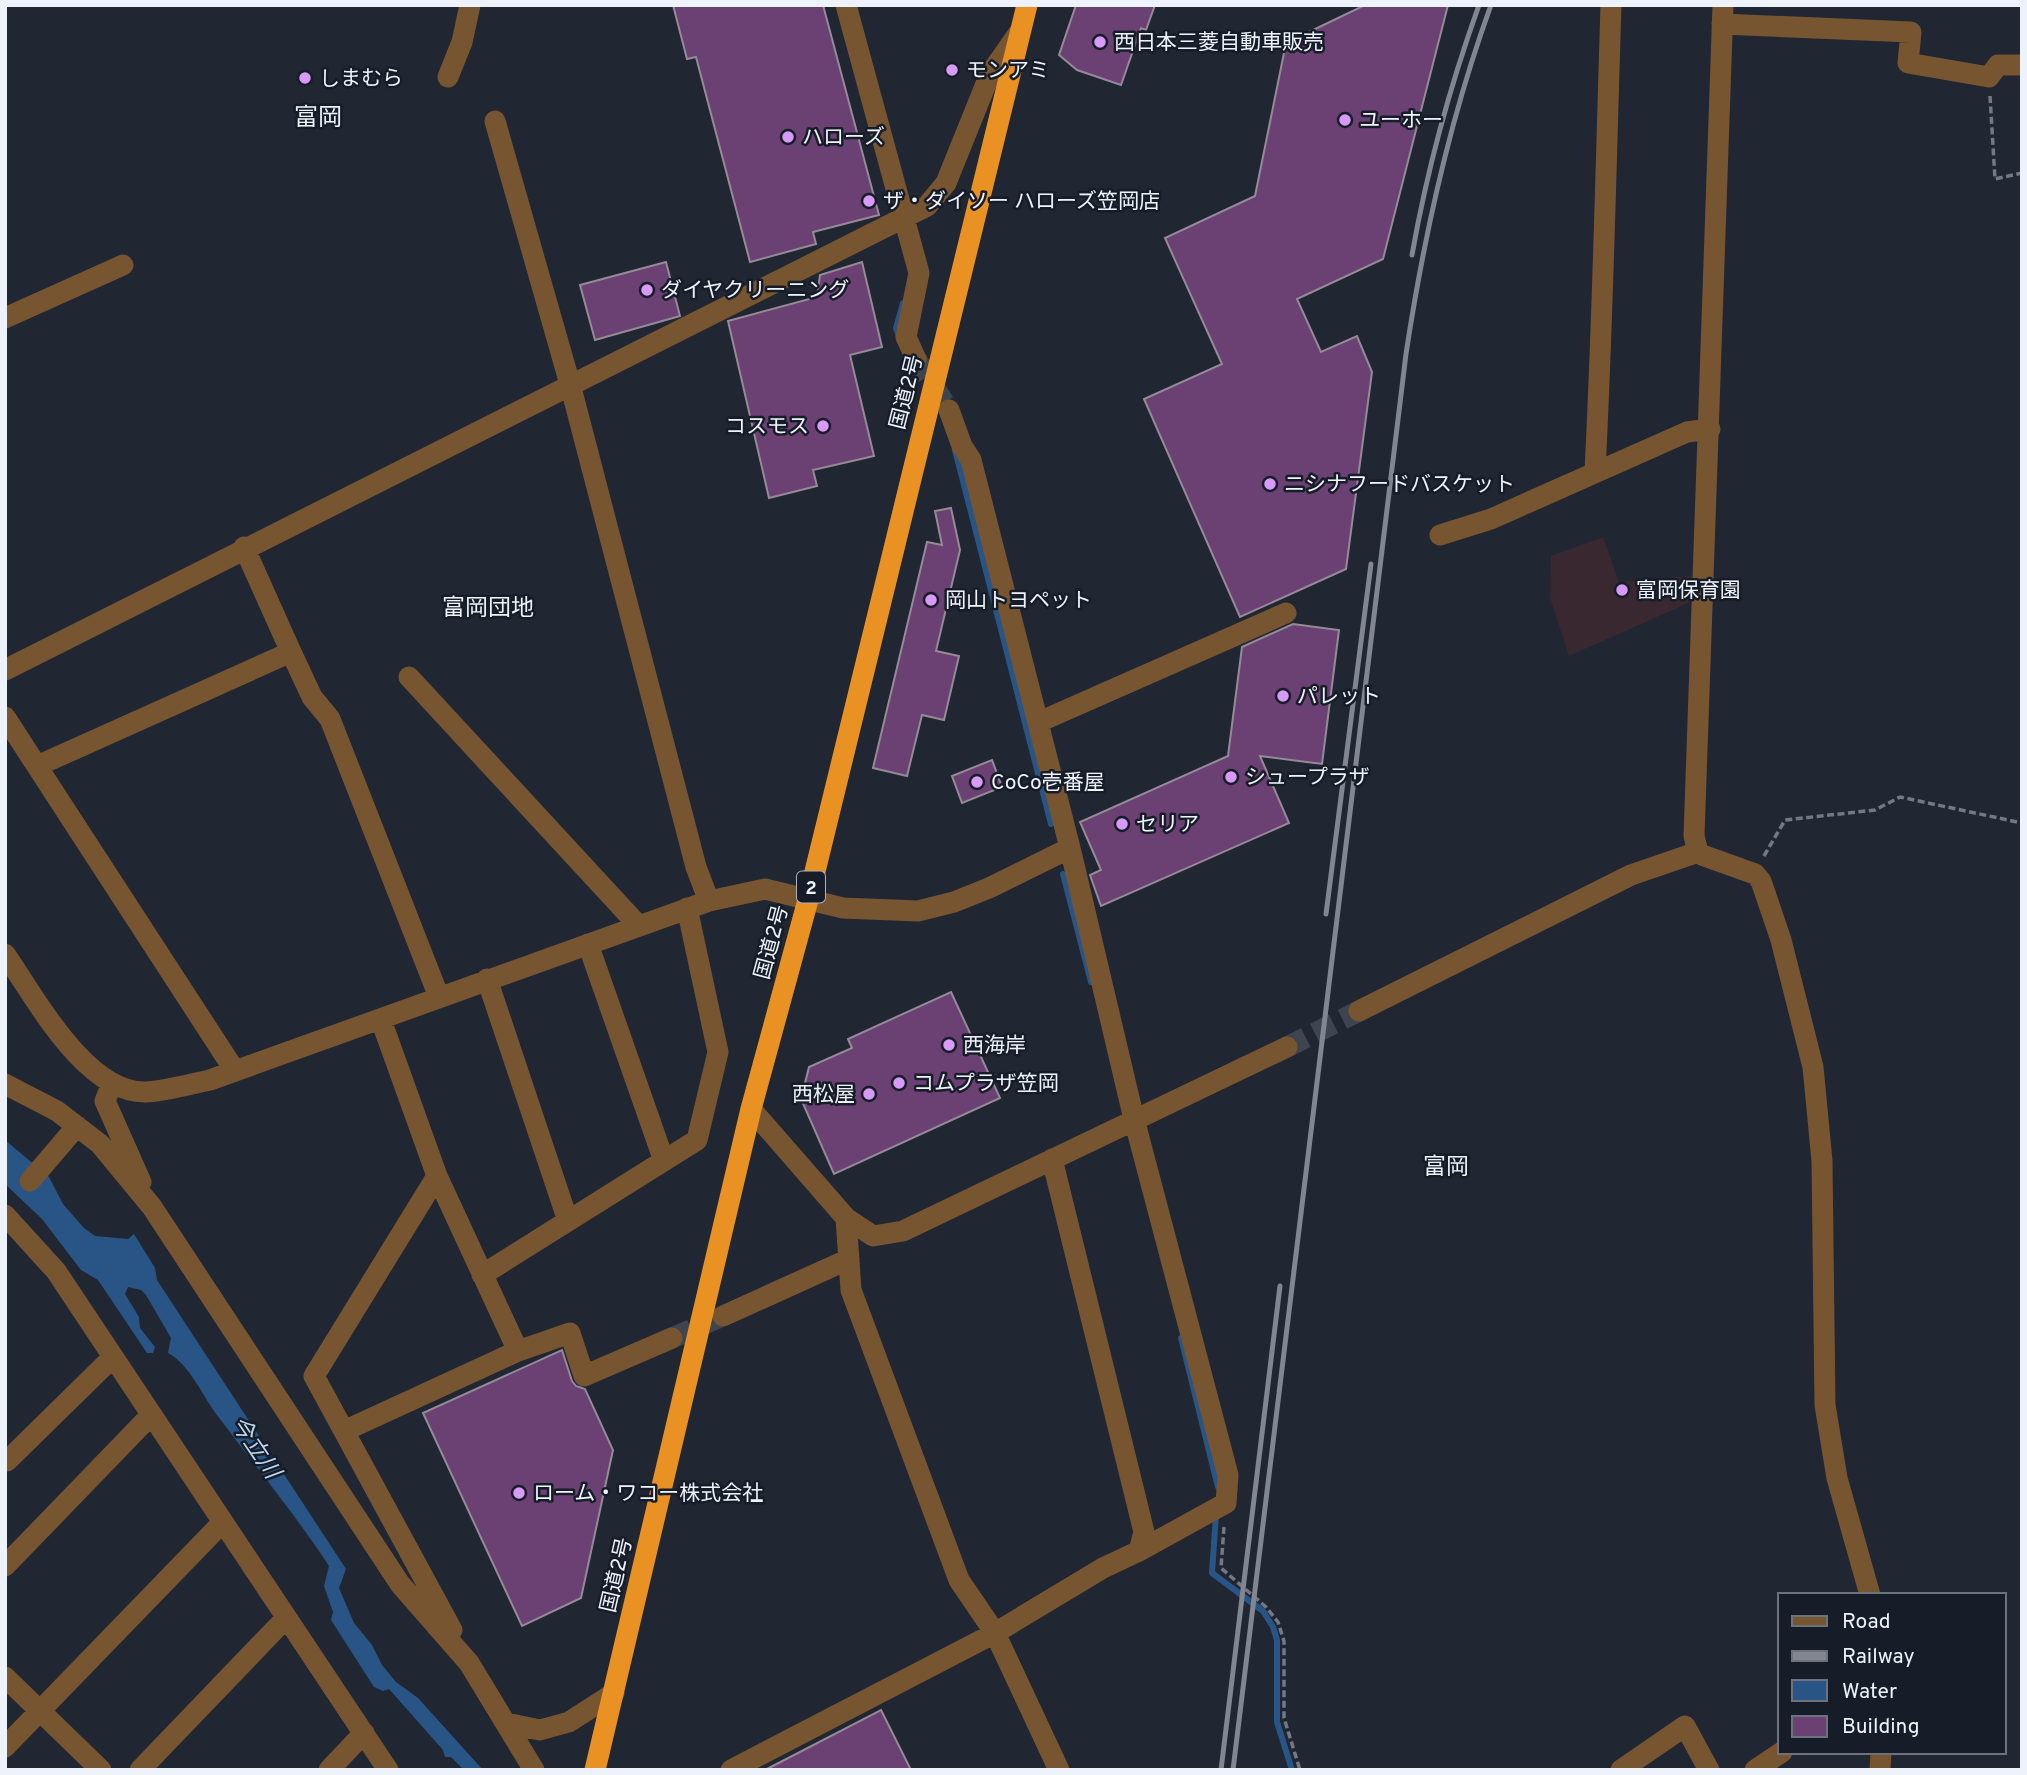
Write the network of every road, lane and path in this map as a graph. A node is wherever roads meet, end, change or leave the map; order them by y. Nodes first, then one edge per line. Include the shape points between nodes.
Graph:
1 (470, 5) edge
2 (846, 5) edge
3 (1027, 5) edge
4 (1611, 5) edge
5 (1722, 15) edge
6 (1018, 34) junction
7 (2022, 65) edge
8 (448, 77) dead end
9 (1989, 78) junction
10 (495, 121) dead end
11 (2022, 173) edge
12 (898, 220) junction
13 (123, 265) dead end
14 (5, 318) edge
15 (916, 359) tunnel mouth
16 (570, 384) junction
17 (949, 410) tunnel mouth
18 (1710, 429) junction
19 (1595, 471) junction
20 (1440, 535) dead end
21 (244, 547) junction
22 (1286, 613) dead end
23 (292, 652) junction
24 (5, 670) edge
25 (409, 677) dead end
26 (5, 718) edge
27 (1039, 722) junction
28 (37, 766) junction
29 (2022, 823) edge
30 (1070, 848) junction
31 (1698, 852) junction
32 (1755, 874) junction
33 (808, 900) junction
34 (709, 901) junction
35 (687, 908) junction
36 (638, 925) junction
37 (588, 944) junction
38 (5, 954) edge
39 (487, 979) junction
40 (439, 996) junction
41 (1359, 1011) tunnel mouth
42 (381, 1020) junction
43 (1287, 1047) tunnel mouth
44 (235, 1071) junction
45 (112, 1083) junction
46 (5, 1084) edge
47 (751, 1109) junction
48 (1128, 1122) junction
49 (73, 1132) junction
50 (1052, 1159) junction
51 (664, 1161) junction
52 (437, 1176) junction
53 (30, 1181) dead end
54 (152, 1207) junction
55 (5, 1215) edge
56 (846, 1218) junction
57 (568, 1222) junction
58 (849, 1259) junction
59 (482, 1275) junction
60 (723, 1316) tunnel mouth
61 (672, 1338) tunnel mouth
62 (518, 1351) junction
63 (113, 1357) junction
64 (151, 1415) junction
65 (344, 1431) junction
66 (5, 1460) edge
67 (1220, 1506) junction
68 (222, 1523) junction
69 (1139, 1551) junction
70 (5, 1566) edge
71 (1869, 1593) edge
72 (286, 1618) junction
73 (995, 1633) junction
74 (469, 1662) junction
75 (5, 1677) edge
76 (614, 1693) junction
77 (40, 1711) junction
78 (506, 1723) junction
79 (364, 1733) junction
80 (5, 1747) edge
81 (1779, 1754) edge
82 (101, 1770) edge
83 (140, 1770) edge
84 (329, 1770) edge
85 (388, 1770) edge
86 (534, 1770) edge
87 (596, 1770) edge
88 (731, 1770) edge
89 (1059, 1770) edge
90 (1300, 1770) edge
91 (1621, 1770) edge
92 (1709, 1770) edge
93 (1755, 1770) edge

1 - 8 street
2 - 12 street
3 - 6 highway, 国道2号 / 2
4 - 19 street
5 - 9 street via 1911,32 1908,63
5 - 18 street
6 - 12 street via 990,74 946,183 928,206
6 - 33 highway, 国道2号 / 2
7 - 9 street via 1998,65
9 - 11 path via 1995,179
10 - 16 street
12 - 15 street via 919,274 906,337
12 - 16 street
13 - 14 street
16 - 21 street
16 - 34 street via 696,867
17 - 27 street via 971,460
18 - 19 street via 1687,432
18 - 31 street via 1694,835
19 - 20 street via 1490,519
21 - 23 street
21 - 24 street
22 - 27 street
23 - 28 street
23 - 40 street via 312,697 330,719
25 - 36 street
26 - 28 street
27 - 30 street
28 - 44 street
29 - 32 path via 1900,797 1875,810 1785,820
30 - 33 street via 989,888 918,911 843,908
30 - 48 street
31 - 32 street
31 - 41 street via 1631,875
32 - 71 street via 1766,891 1781,940 1813,1068 1822,1161 1825,1405 1837,1478
33 - 34 street via 765,889
33 - 47 highway, 国道2号 / 2
34 - 35 street
35 - 36 street
35 - 51 street via 718,1052 697,1140
36 - 37 street
37 - 39 street
37 - 51 street
38 - 45 street via 75,1054
39 - 40 street
39 - 57 street
40 - 42 street
42 - 44 street
42 - 52 street
43 - 48 street
44 - 45 street via 145,1092
45 - 54 street via 105,1101
46 - 49 street via 57,1111
47 - 56 street
47 - 76 highway, 国道2号 / 2
48 - 50 street
48 - 67 street via 1228,1475
49 - 53 street
49 - 54 street via 100,1144
50 - 56 street via 904,1231 873,1236
50 - 69 street via 1144,1532
51 - 57 street
52 - 59 street
52 - 65 street via 314,1376
54 - 74 street via 400,1584
55 - 63 street via 56,1271
56 - 58 street
57 - 59 street
58 - 60 street
58 - 73 street via 851,1290 959,1580
59 - 62 street
61 - 62 street via 584,1376 569,1333
62 - 65 street
63 - 64 street
63 - 66 street
64 - 68 street
64 - 70 street
65 - 74 street
67 - 69 street
67 - 90 path via 1221,1568 1278,1622 1283,1641 1284,1718
68 - 72 street
68 - 77 street
69 - 73 street via 1103,1567
72 - 79 street
72 - 83 street
73 - 88 street
73 - 89 street
74 - 78 street
75 - 77 street
76 - 78 street via 569,1722 540,1730
76 - 87 highway, 国道2号 / 2
77 - 80 street
77 - 82 street
78 - 86 street
79 - 84 street
79 - 85 street
81 - 93 street
91 - 92 street via 1685,1726

